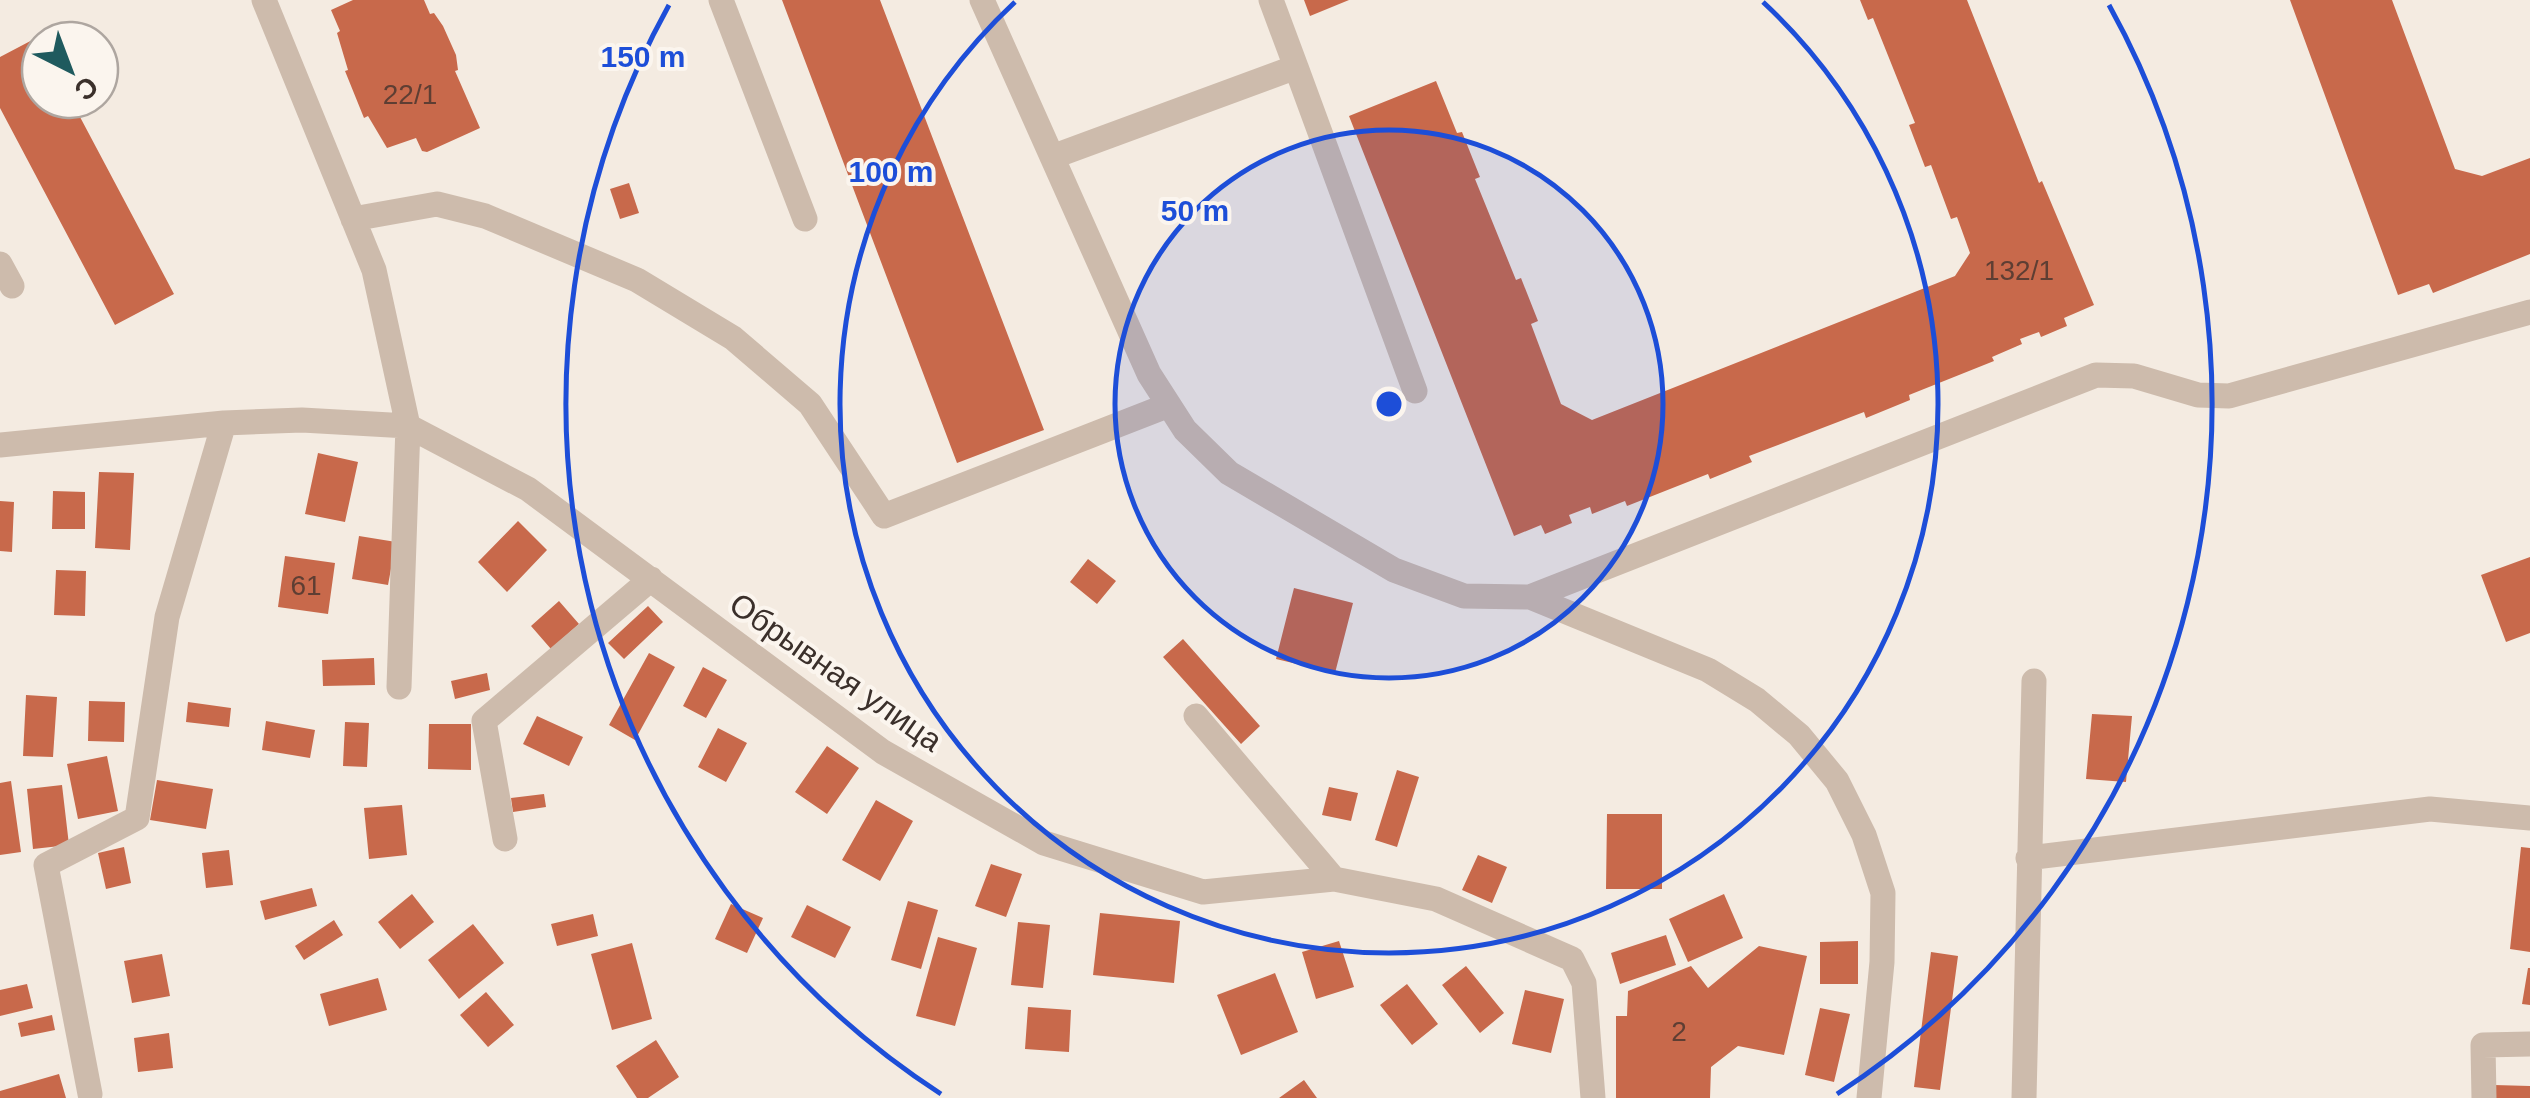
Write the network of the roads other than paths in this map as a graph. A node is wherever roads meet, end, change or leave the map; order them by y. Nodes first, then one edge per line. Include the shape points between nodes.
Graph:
1 (264, 0) edge
2 (721, 0) edge
3 (982, 0) edge
4 (1272, 0) edge
5 (1296, 68) junction
6 (1052, 157) junction
7 (354, 219) junction
8 (805, 219) dead end
9 (2530, 312) edge
10 (1415, 391) dead end
11 (1169, 405) junction
12 (224, 422) junction
13 (408, 426) junction
14 (0, 445) edge
15 (651, 580) junction
16 (1530, 596) junction
17 (2034, 681) dead end
18 (399, 687) dead end
19 (1196, 716) dead end
20 (2530, 818) edge
21 (505, 839) dead end
22 (2028, 858) junction
23 (1334, 878) junction
24 (2530, 1044) edge
25 (90, 1094) dead end
26 (1593, 1098) edge
27 (1870, 1098) edge
28 (2024, 1098) edge
29 (2484, 1098) edge

1 - 7 street
2 - 8 street
3 - 6 street
4 - 5 street
5 - 6 street
5 - 10 street
6 - 11 street
7 - 11 street via 436,204 485,216 637,280 733,338 810,404 884,516
7 - 13 street via 374,270
9 - 16 street via 2229,396 2096,375
11 - 16 street via 1229,472 1394,570 1464,596
12 - 13 street, Обрывная улица
12 - 14 street, Обрывная улица
12 - 25 street via 167,617 137,818 46,865
13 - 15 street, Обрывная улица via 528,489
13 - 18 street
15 - 21 street via 484,722
15 - 23 street, Обрывная улица via 883,752 1044,843 1203,892
16 - 27 street via 1724,680 1799,735 1838,781 1883,893
17 - 22 street
19 - 23 street
20 - 22 street via 2430,808
22 - 28 street
23 - 26 street, Обрывная улица via 1436,899 1572,959 1584,984
24 - 29 street via 2483,1045

